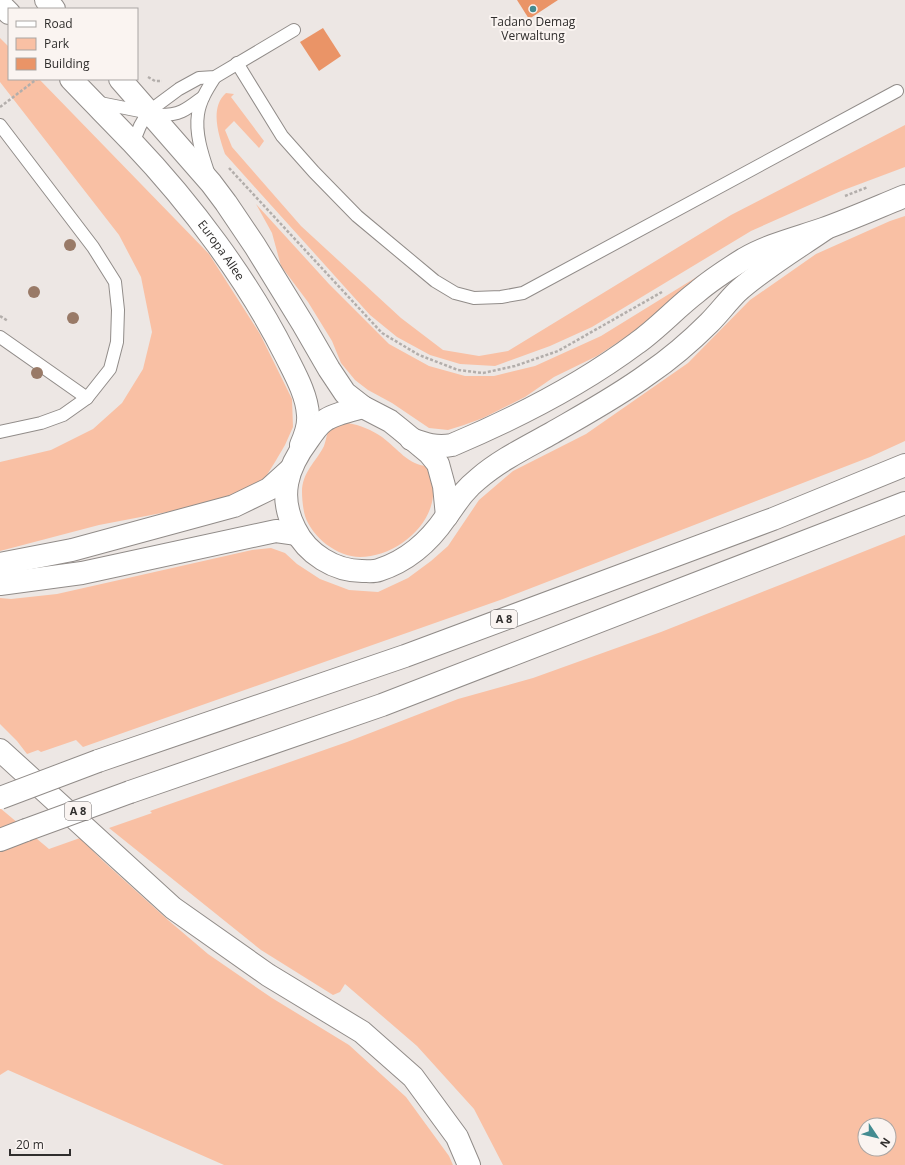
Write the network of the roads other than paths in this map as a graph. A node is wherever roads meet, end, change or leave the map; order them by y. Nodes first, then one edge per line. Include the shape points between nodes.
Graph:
1 (46, 0) edge
2 (0, 4) edge
3 (53, 8) edge
4 (8, 13) edge
5 (294, 30) dead end
6 (237, 63) junction
7 (215, 76) junction
8 (72, 80) edge
9 (121, 80) edge
10 (897, 91) dead end
11 (203, 97) junction
12 (92, 101) junction
13 (148, 112) junction
14 (0, 125) edge
15 (133, 143) junction
16 (211, 183) junction
17 (905, 196) edge
18 (825, 228) junction
19 (0, 338) edge
20 (87, 398) junction
21 (363, 407) junction
22 (0, 432) edge
23 (411, 439) junction
24 (294, 461) junction
25 (905, 465) edge
26 (905, 503) edge
27 (447, 516) junction
28 (297, 534) junction
29 (0, 564) edge
30 (0, 584) edge
31 (0, 750) edge
32 (0, 798) edge
33 (0, 840) edge
34 (469, 1165) edge

1 - 3 main road
2 - 4 main road
5 - 6 lane
6 - 7 lane
6 - 10 lane via 282,136 357,216 435,281 455,293 474,298 523,293
7 - 11 lane
7 - 13 lane via 199,78
8 - 12 main road, Europa Allee
9 - 13 main road
11 - 13 lane via 180,113 160,115
11 - 16 lane via 198,113 199,137
12 - 13 lane
12 - 15 main road, Europa Allee
13 - 15 lane
13 - 16 main road
14 - 20 lane via 93,247 115,282 118,310 116,342 110,369
15 - 24 main road, Europa Allee via 195,215 228,261 277,339 301,389 308,413 304,437
16 - 21 main road via 248,234 336,382
17 - 18 main road
18 - 23 main road via 747,258 696,292 637,344 517,416 452,445 441,447
18 - 27 main road, Europa Allee via 747,284 697,335 660,366 604,404 506,459 477,479 466,489
19 - 20 lane
20 - 22 lane via 64,415
21 - 23 main road via 390,421
21 - 24 main road via 324,420
23 - 27 main road via 438,464 444,486
24 - 28 main road, Europa Allee via 286,494 290,520
24 - 29 main road via 269,489 234,506 72,550
25 - 32 main road, A 8, bridge via 773,519 405,656 98,761
26 - 33 main road, A 8, bridge via 382,706 130,792
27 - 28 main road, Europa Allee via 418,550 376,571 353,571 331,564 312,552
28 - 30 main road via 276,531 82,573
31 - 34 main road via 173,908 268,975 368,1037 413,1077 458,1136

